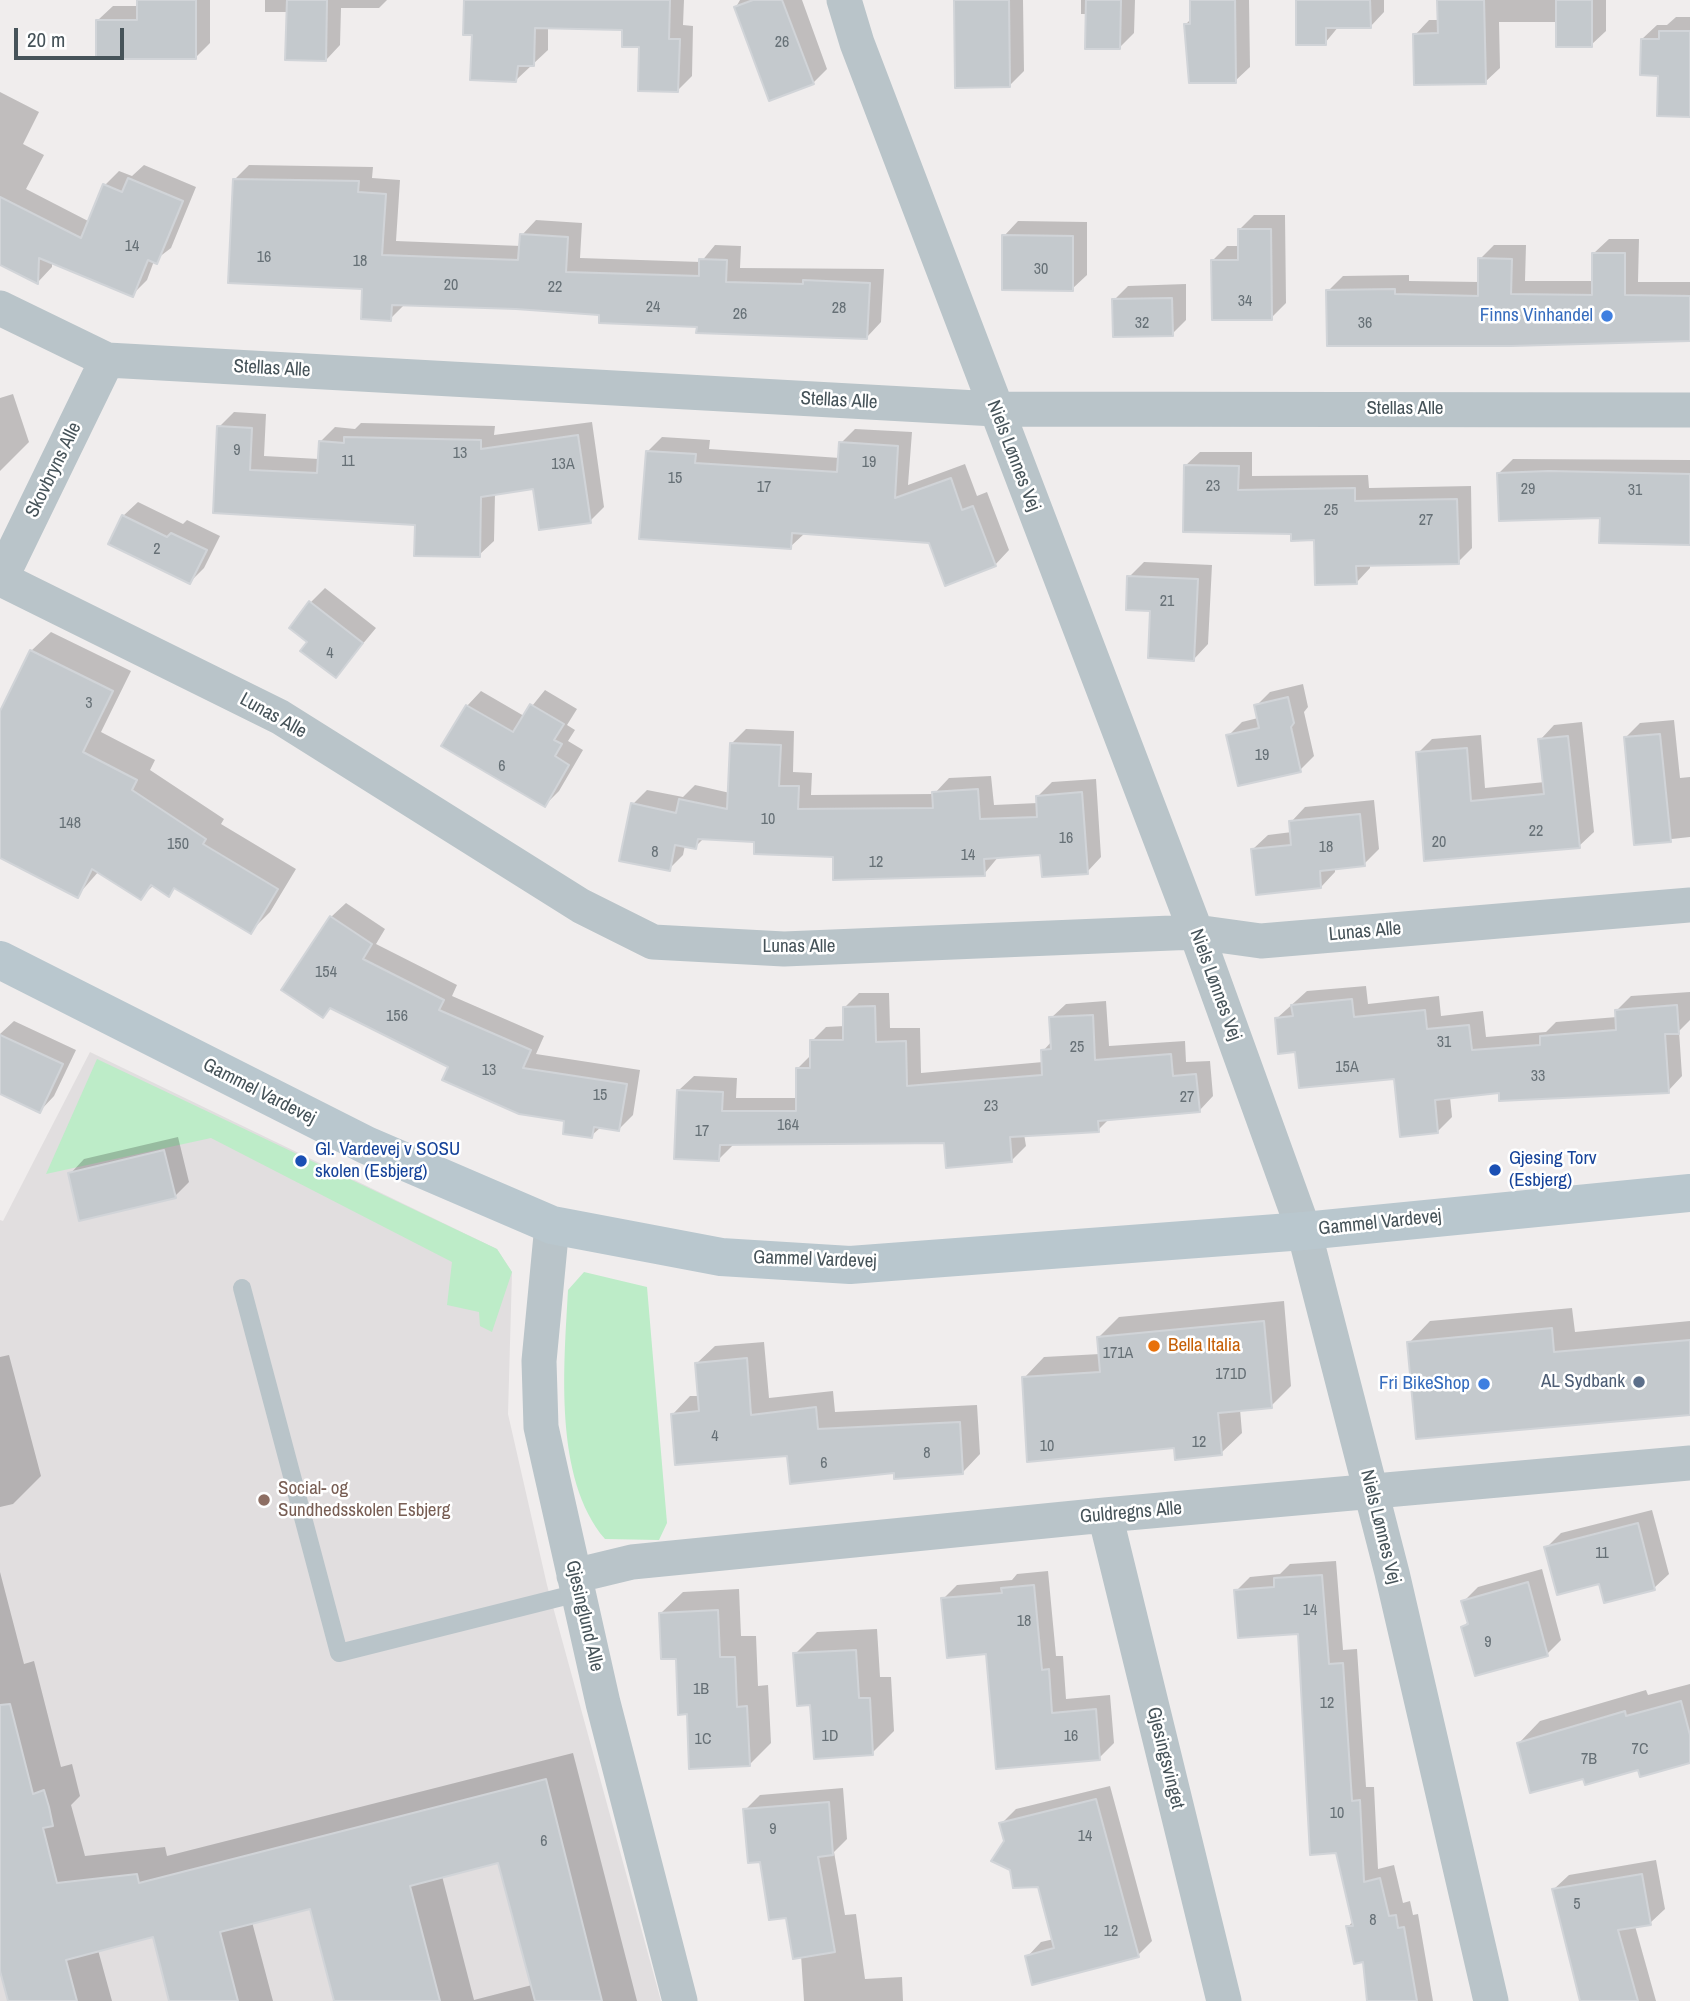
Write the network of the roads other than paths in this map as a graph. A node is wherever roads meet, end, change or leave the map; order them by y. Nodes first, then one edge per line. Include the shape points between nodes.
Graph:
1 (844, 0) edge
2 (0, 308) edge
3 (107, 360) junction
4 (995, 409) junction
5 (1690, 410) edge
6 (0, 579) edge
7 (1690, 905) edge
8 (1196, 932) junction
9 (0, 960) edge
10 (1690, 1193) edge
11 (552, 1225) junction
12 (1304, 1231) junction
13 (242, 1288) dead end
14 (1690, 1464) edge
15 (1371, 1492) junction
16 (1105, 1515) junction
17 (576, 1584) junction
18 (680, 2001) edge
19 (1224, 2001) edge
20 (1491, 2001) edge

1 - 4 street, Niels Lønnes Vej
2 - 3 street, Stellas Alle
3 - 4 street, Stellas Alle
3 - 6 street, Skovbryns Alle
4 - 5 street, Stellas Alle
4 - 8 street, Niels Lønnes Vej
6 - 8 street, Lunas Alle via 280,717 581,906 653,942 784,949
7 - 8 street, Lunas Alle via 1261,941
8 - 12 street, Niels Lønnes Vej
9 - 11 street, Gammel Vardevej via 366,1145
10 - 12 street, Gammel Vardevej
11 - 12 street, Gammel Vardevej via 721,1257 850,1265
11 - 17 street, Gjesinglund Alle via 539,1361 541,1427
12 - 15 street, Niels Lønnes Vej
13 - 17 lane via 339,1653
14 - 15 street, Guldregns Alle
15 - 16 street, Guldregns Alle
15 - 20 street, Niels Lønnes Vej
16 - 17 street, Guldregns Alle via 632,1562
16 - 19 street, Gjesingsvinget
17 - 18 street, Gjesinglund Alle

